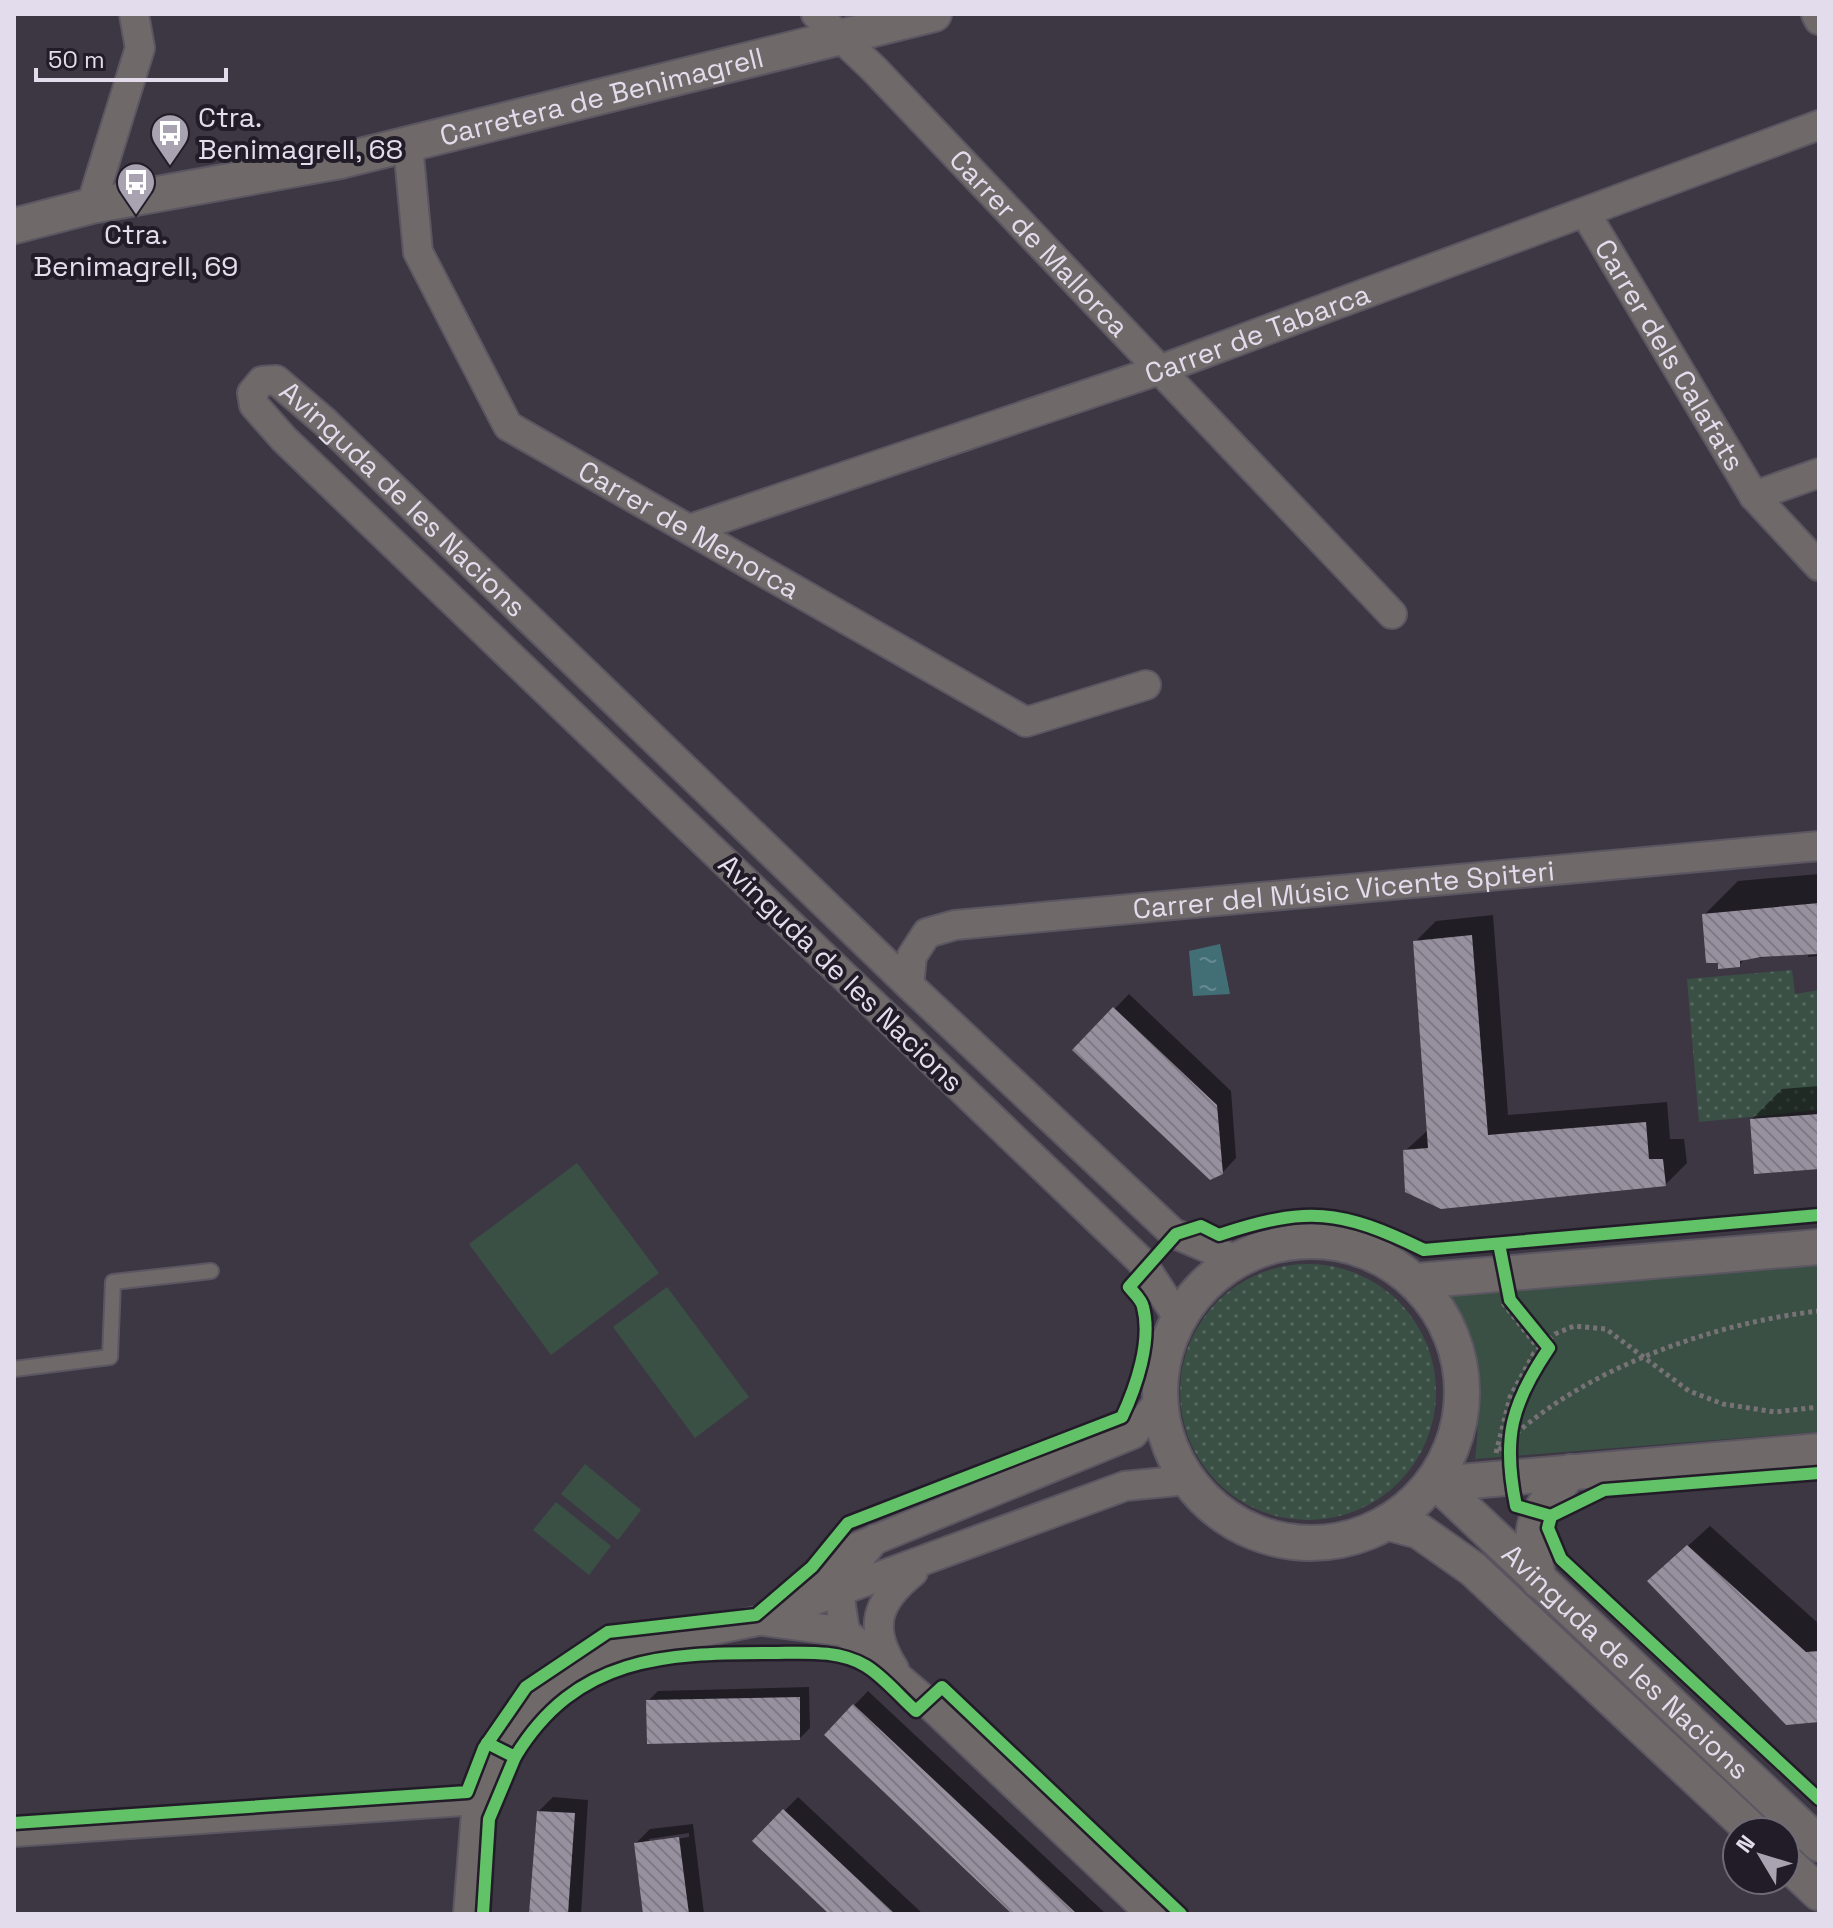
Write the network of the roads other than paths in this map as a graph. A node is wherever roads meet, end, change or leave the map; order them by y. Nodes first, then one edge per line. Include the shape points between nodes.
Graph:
1 (134, 14) edge
2 (816, 14) edge
3 (934, 14) edge
4 (1816, 14) edge
5 (1819, 20) edge
6 (841, 39) junction
7 (1819, 125) edge
8 (408, 145) junction
9 (91, 206) junction
10 (1586, 214) junction
11 (14, 226) edge
12 (1159, 370) junction
13 (1819, 473) edge
14 (1754, 496) junction
15 (690, 529) junction
16 (1819, 566) edge
17 (1392, 614) dead end
18 (1146, 685) dead end
19 (1819, 846) edge
20 (909, 985) junction
21 (1819, 1247) edge
22 (1236, 1260) junction
23 (211, 1271) dead end
24 (1416, 1281) junction
25 (1179, 1319) junction
26 (14, 1369) edge
27 (1160, 1400) junction
28 (1819, 1451) edge
29 (1570, 1472) junction
30 (1436, 1478) junction
31 (1187, 1480) junction
32 (1389, 1523) junction
33 (866, 1543) junction
34 (926, 1560) junction
35 (1539, 1581) junction
36 (839, 1593) junction
37 (758, 1621) junction
38 (845, 1632) junction
39 (901, 1679) junction
40 (477, 1800) junction
41 (1737, 1816) edge
42 (24, 1831) edge
43 (1819, 1844) edge
44 (1801, 1876) edge
45 (1819, 1893) edge
46 (468, 1914) edge
47 (1151, 1914) edge

1 - 9 street via 140,48
2 - 6 street, Carrer de Mallorca
3 - 6 street, Carretera de Benimagrell
4 - 5 street
6 - 8 street, Carretera de Benimagrell
6 - 12 street, Carrer de Mallorca
7 - 10 street, Carrer de Tabarca
8 - 9 street, Carretera de Benimagrell
8 - 15 street, Carrer de Menorca via 418,252 508,426
9 - 11 street, Carretera de Benimagrell
10 - 12 street, Carrer de Tabarca
10 - 14 street, Carrer dels Calafats
12 - 15 street, Carrer de Tabarca
12 - 17 street, Carrer de Mallorca
13 - 14 street
14 - 16 street, Carrer dels Calafats
15 - 18 street, Carrer de Menorca via 1026,722
19 - 20 street, Carrer del Músic Vicente Spiteri via 955,925 927,933 912,956
20 - 22 street, Avinguda de les Nacions via 1173,1233
20 - 25 street, Avinguda de les Nacions via 325,422 276,380 262,381 252,393 254,405 284,439 1141,1261
21 - 24 street via 1502,1286
22 - 24 street via 1301,1240 1354,1246 1387,1260
22 - 25 street via 1199,1290
23 - 26 lane via 113,1282 110,1357
24 - 30 street via 1443,1315 1460,1359 1462,1412
25 - 27 street via 1166,1349
27 - 31 street via 1165,1432
27 - 33 street via 1133,1434
28 - 29 street
29 - 30 street via 1501,1470 1460,1482
29 - 35 street via 1534,1522 1530,1543
30 - 32 street
30 - 35 street, Avinguda de les Nacions
31 - 32 street via 1221,1515 1262,1536 1319,1544 1365,1535
31 - 34 street via 1125,1486
32 - 41 street, Avinguda de les Nacions via 1419,1531 1473,1569
33 - 36 street
33 - 37 street via 798,1598
34 - 36 street
34 - 39 street via 890,1590 878,1619 880,1648
35 - 43 street, Avinguda de les Nacions
36 - 37 street
36 - 38 street
37 - 38 street
37 - 40 street via 598,1653 532,1701 498,1748
38 - 39 street
39 - 47 street
40 - 42 street
40 - 46 street
44 - 45 street

